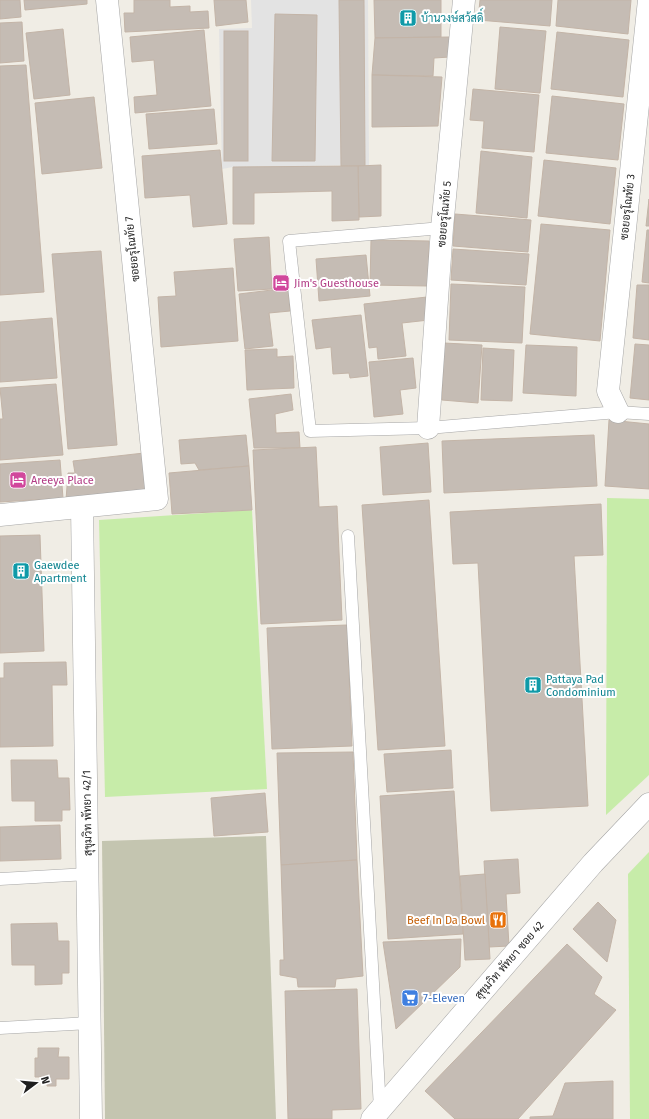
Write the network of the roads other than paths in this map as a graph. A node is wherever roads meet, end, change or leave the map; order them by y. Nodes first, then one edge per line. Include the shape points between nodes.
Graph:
1 (107, 0) edge
2 (464, 0) edge
3 (649, 0) edge
4 (647, 45) edge
5 (442, 228) junction
6 (618, 412) junction
7 (649, 414) edge
8 (428, 428) junction
9 (82, 507) junction
10 (0, 515) edge
11 (348, 536) dead end
12 (649, 804) edge
13 (88, 874) junction
14 (0, 879) edge
15 (90, 1023) junction
16 (0, 1028) edge
17 (376, 1114) edge
18 (91, 1119) edge

1 - 9 street, ซอยอรุโณทัย 7 via 157,499
2 - 5 street, ซอยอรุโณทัย 5
3 - 4 street, ซอยอรุโณทัย 3
4 - 6 street, ซอยอรุโณทัย 3 via 608,391
5 - 8 street, ซอยอรุโณทัย 5
5 - 8 lane via 289,241 310,432
6 - 7 lane
6 - 8 lane
9 - 10 street
9 - 13 street, สุขุมวิท พัทยา 42/1
11 - 17 lane
12 - 17 street, สุขุมวิท พัทยา ซอย 42 via 593,862
13 - 14 lane
13 - 15 street, สุขุมวิท พัทยา 42/1
15 - 16 lane
15 - 18 street, สุขุมวิท พัทยา 42/1

